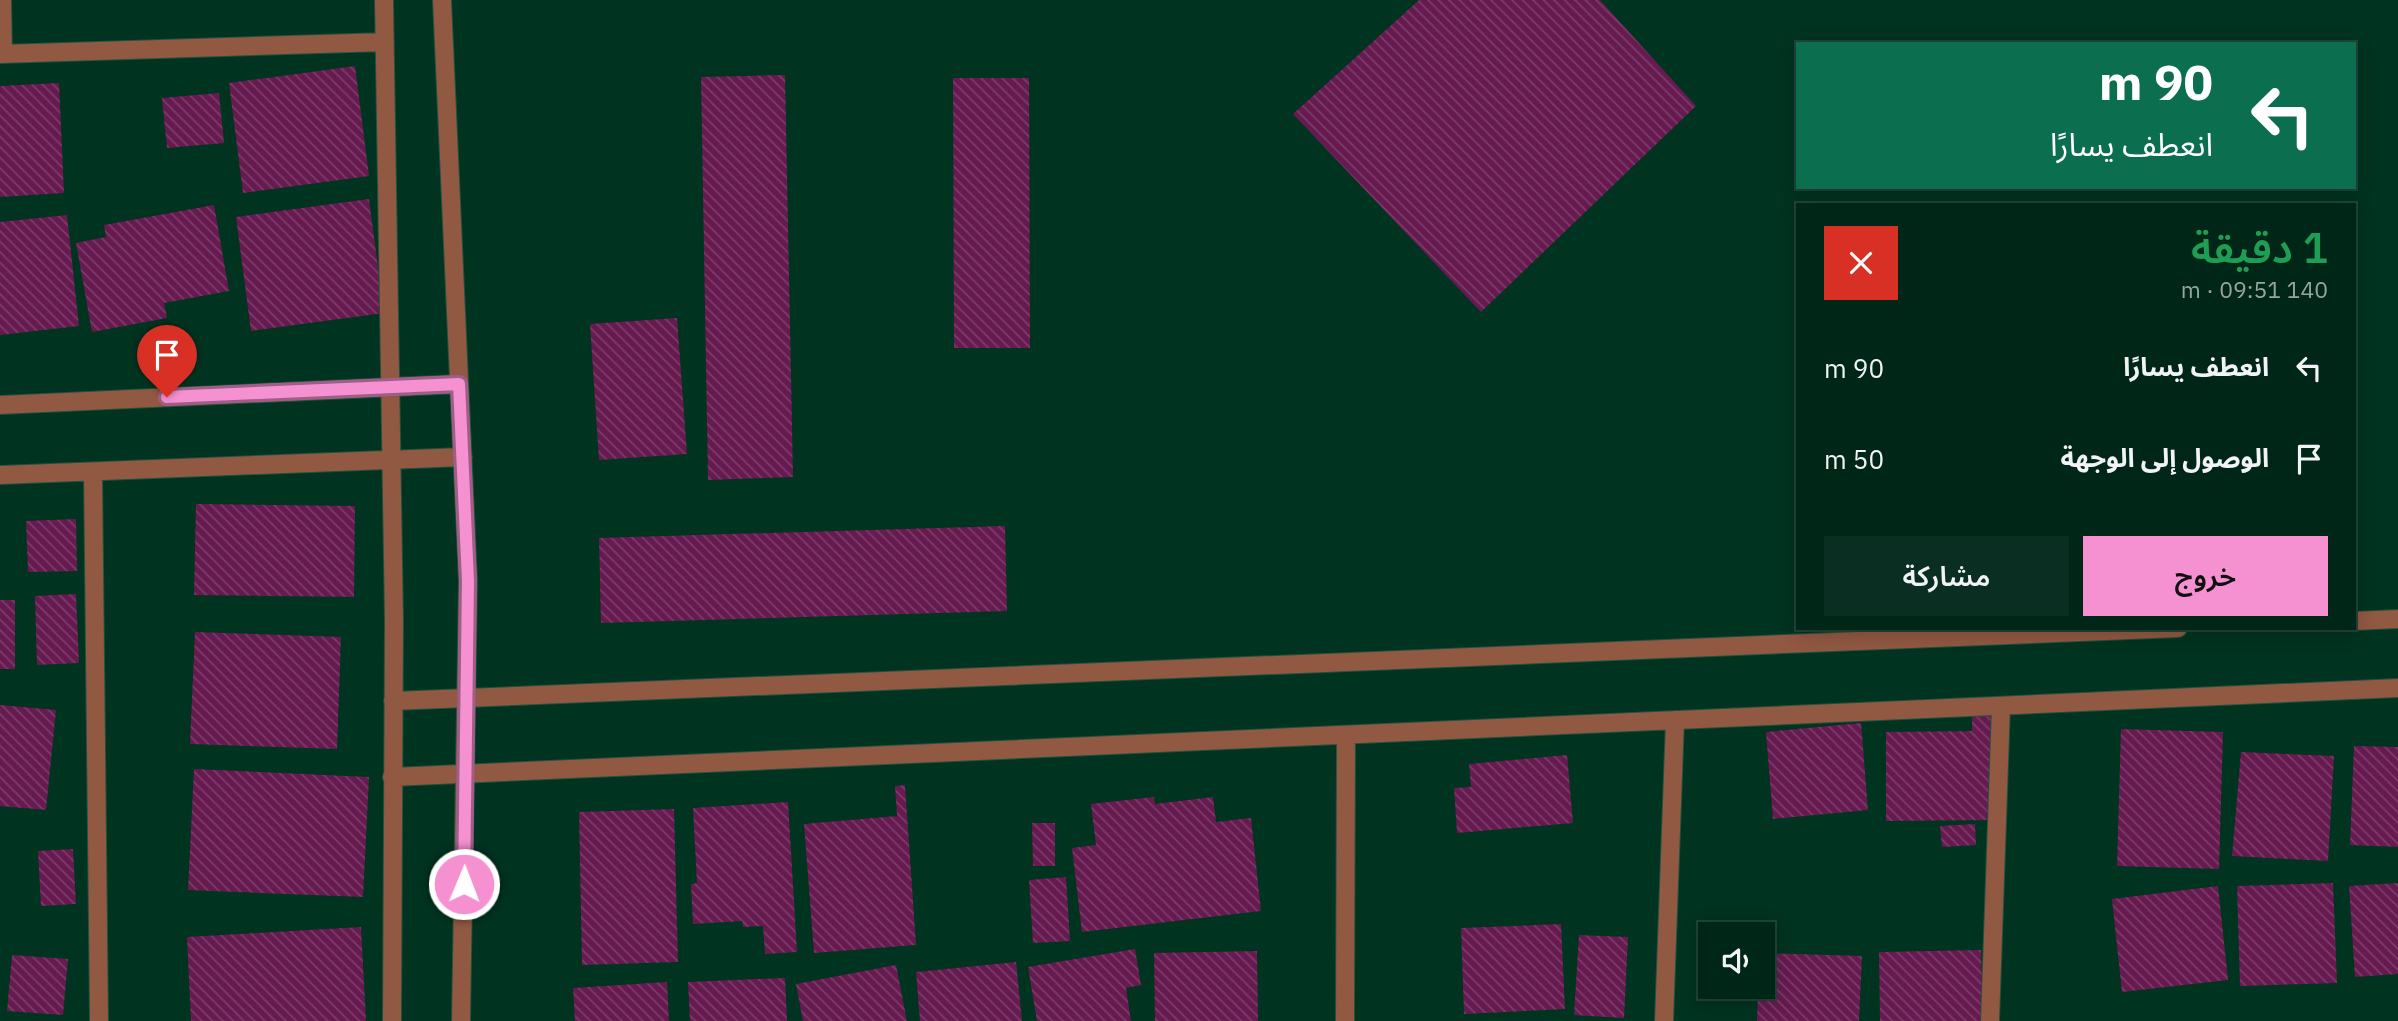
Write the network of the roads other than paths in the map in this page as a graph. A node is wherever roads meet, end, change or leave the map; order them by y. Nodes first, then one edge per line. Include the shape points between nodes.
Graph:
1 (2, 0) edge
2 (384, 0) edge
3 (442, 0) edge
4 (385, 42) junction
5 (2, 54) edge
6 (459, 384) junction
7 (390, 387) junction
8 (0, 405) edge
9 (463, 457) junction
10 (391, 460) junction
11 (93, 472) junction
12 (0, 475) edge
13 (2398, 619) edge
14 (2356, 621) edge
15 (2129, 630) edge
16 (2398, 688) edge
17 (468, 698) junction
18 (393, 701) junction
19 (2001, 706) junction
20 (1675, 720) junction
21 (1346, 735) junction
22 (467, 774) junction
23 (392, 777) junction
24 (99, 1021) edge
25 (392, 1021) edge
26 (461, 1021) edge
27 (1345, 1021) edge
28 (1664, 1021) edge
29 (1990, 1021) edge

1 - 5 street
2 - 4 street
3 - 6 street
4 - 5 street
4 - 7 street
6 - 7 street
6 - 9 street
7 - 8 street
7 - 10 street
9 - 10 street
9 - 17 street
10 - 11 street
10 - 18 street
11 - 12 street
11 - 24 street
13 - 14 street
15 - 17 street
16 - 19 street
17 - 18 street
17 - 22 street
18 - 23 street
19 - 20 street
19 - 29 street
20 - 21 street
20 - 28 street
21 - 22 street
21 - 27 street
22 - 23 street
22 - 26 street
23 - 25 street

